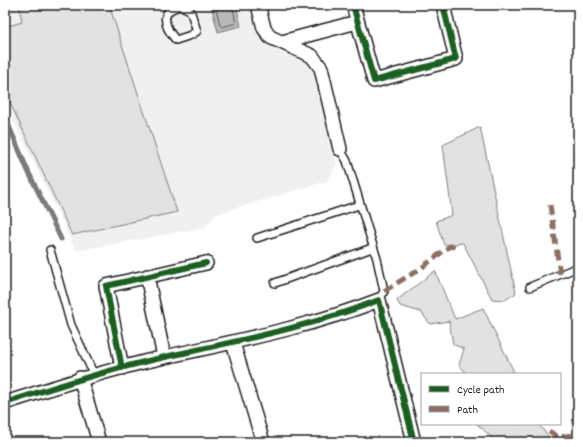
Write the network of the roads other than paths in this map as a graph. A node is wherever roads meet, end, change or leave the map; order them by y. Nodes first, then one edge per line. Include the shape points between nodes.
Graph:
1 (258, 5) edge
2 (353, 5) edge
3 (442, 5) edge
4 (175, 6) edge
5 (357, 22) junction
6 (282, 42) junction
7 (340, 149) joint
8 (359, 205) junction
9 (257, 238) dead end
10 (372, 248) junction
11 (50, 250) dead end
12 (206, 262) dead end
13 (578, 267) edge
14 (147, 276) junction
15 (274, 283) dead end
16 (530, 287) dead end
17 (379, 300) junction
18 (232, 343) junction
19 (164, 357) junction
20 (122, 368) junction
21 (94, 375) junction
22 (80, 378) junction
23 (5, 403) edge
24 (99, 442) edge
25 (263, 442) edge
26 (414, 442) edge

1 - 6 street via 267,33
2 - 5 street
3 - 5 street via 456,59 374,81
4 - 4 lane via 190,10 197,31 176,40 169,32 165,20 168,12
5 - 6 street
6 - 7 street via 312,56 321,68
7 - 8 lane via 347,161
8 - 9 lane
8 - 10 lane
10 - 15 lane
10 - 17 lane via 384,291
11 - 21 lane via 71,325
12 - 14 street
13 - 16 lane
14 - 19 street
14 - 20 street via 106,286
17 - 18 street via 332,316
17 - 26 street
18 - 19 street
18 - 25 street
19 - 20 street
20 - 21 street
21 - 22 street
22 - 23 street
22 - 24 street

